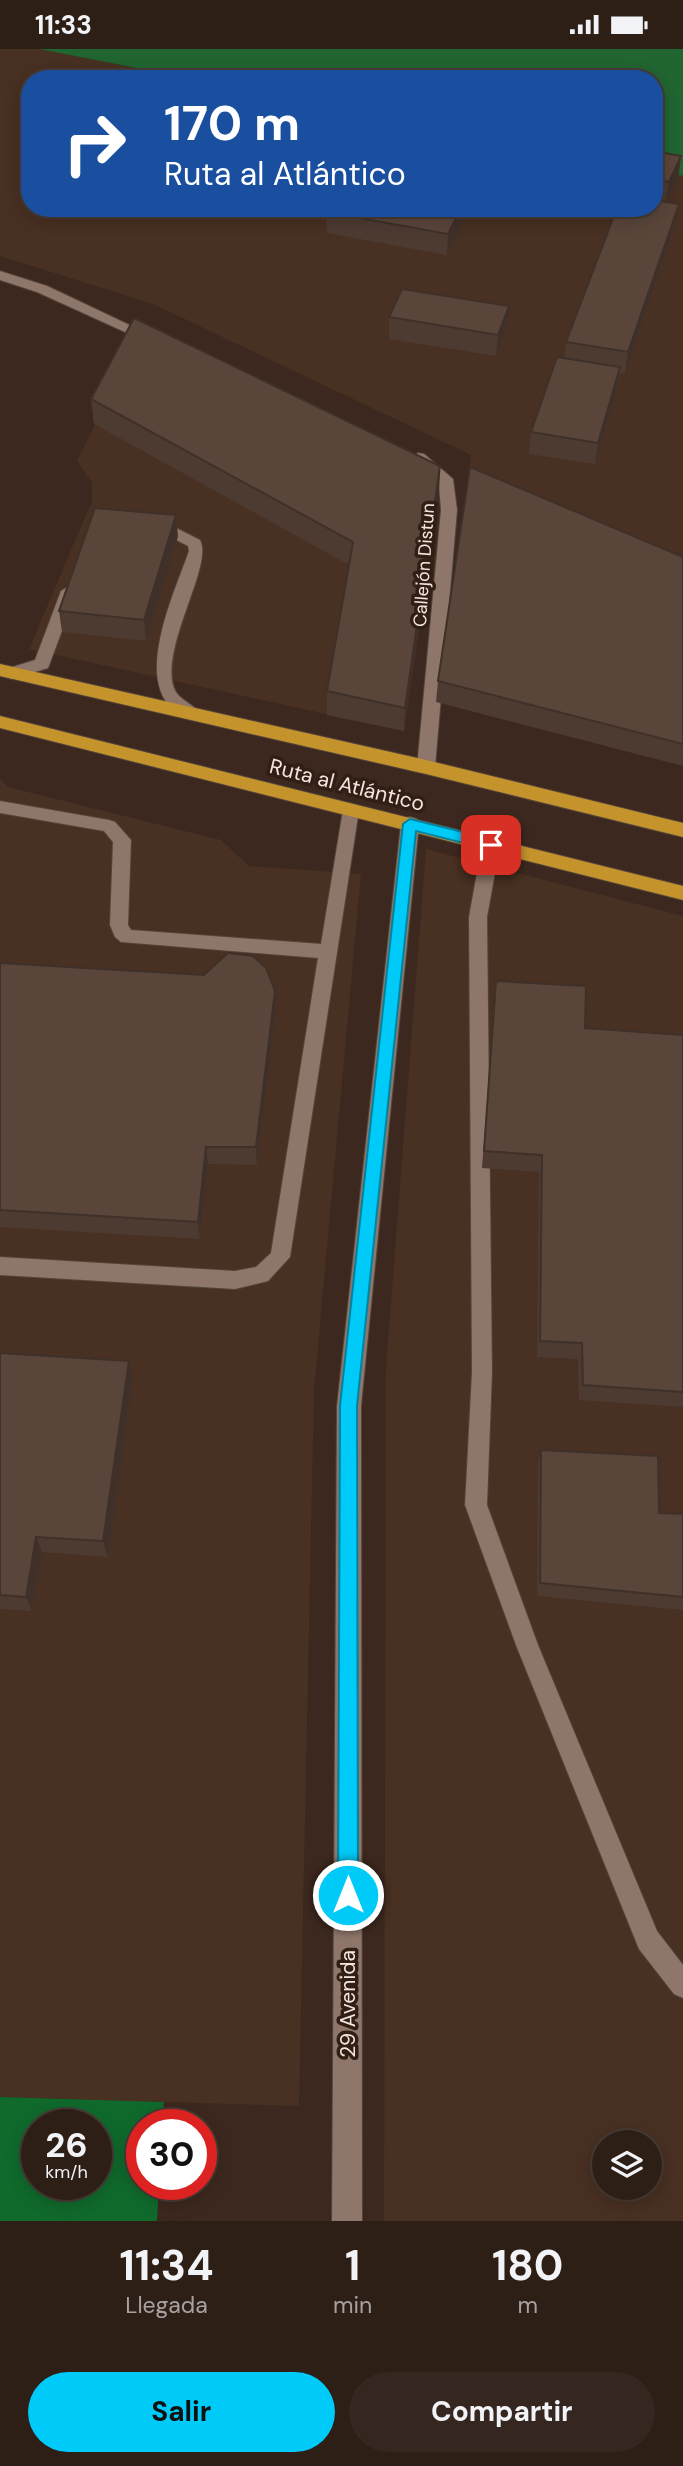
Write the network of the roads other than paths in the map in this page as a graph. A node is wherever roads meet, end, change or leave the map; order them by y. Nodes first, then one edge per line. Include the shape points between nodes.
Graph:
1 (0, 275) edge
2 (169, 346) edge
3 (397, 449) edge
4 (135, 526) edge
5 (74, 577) edge
6 (6, 671) edge
7 (193, 714) junction
8 (0, 722) edge
9 (426, 767) junction
10 (0, 807) edge
11 (351, 810) junction
12 (410, 824) junction
13 (683, 830) edge
14 (491, 845) junction
15 (683, 893) edge
16 (328, 952) junction
17 (0, 1266) edge
18 (683, 1985) edge
19 (347, 2221) edge

1 - 2 street
3 - 9 street, Callejón Distun via 422,460 447,483 449,510
4 - 7 lane via 171,531 195,543 197,551 164,660 166,688 174,701
5 - 6 lane via 42,664
6 - 7 highway, Ruta al Atlántico
7 - 9 highway, Ruta al Atlántico
8 - 11 highway, Ruta al Atlántico
9 - 13 highway, Ruta al Atlántico
10 - 16 lane via 109,826 117,833 122,840 119,925 127,937
11 - 12 highway, Ruta al Atlántico
11 - 16 lane
12 - 14 highway, Ruta al Atlántico
12 - 19 street, 29 Avenida via 349,1406
14 - 15 highway, Ruta al Atlántico
14 - 18 lane via 478,917 482,1372 476,1505 527,1645 648,1940
16 - 17 lane via 280,1257 261,1275 235,1280

